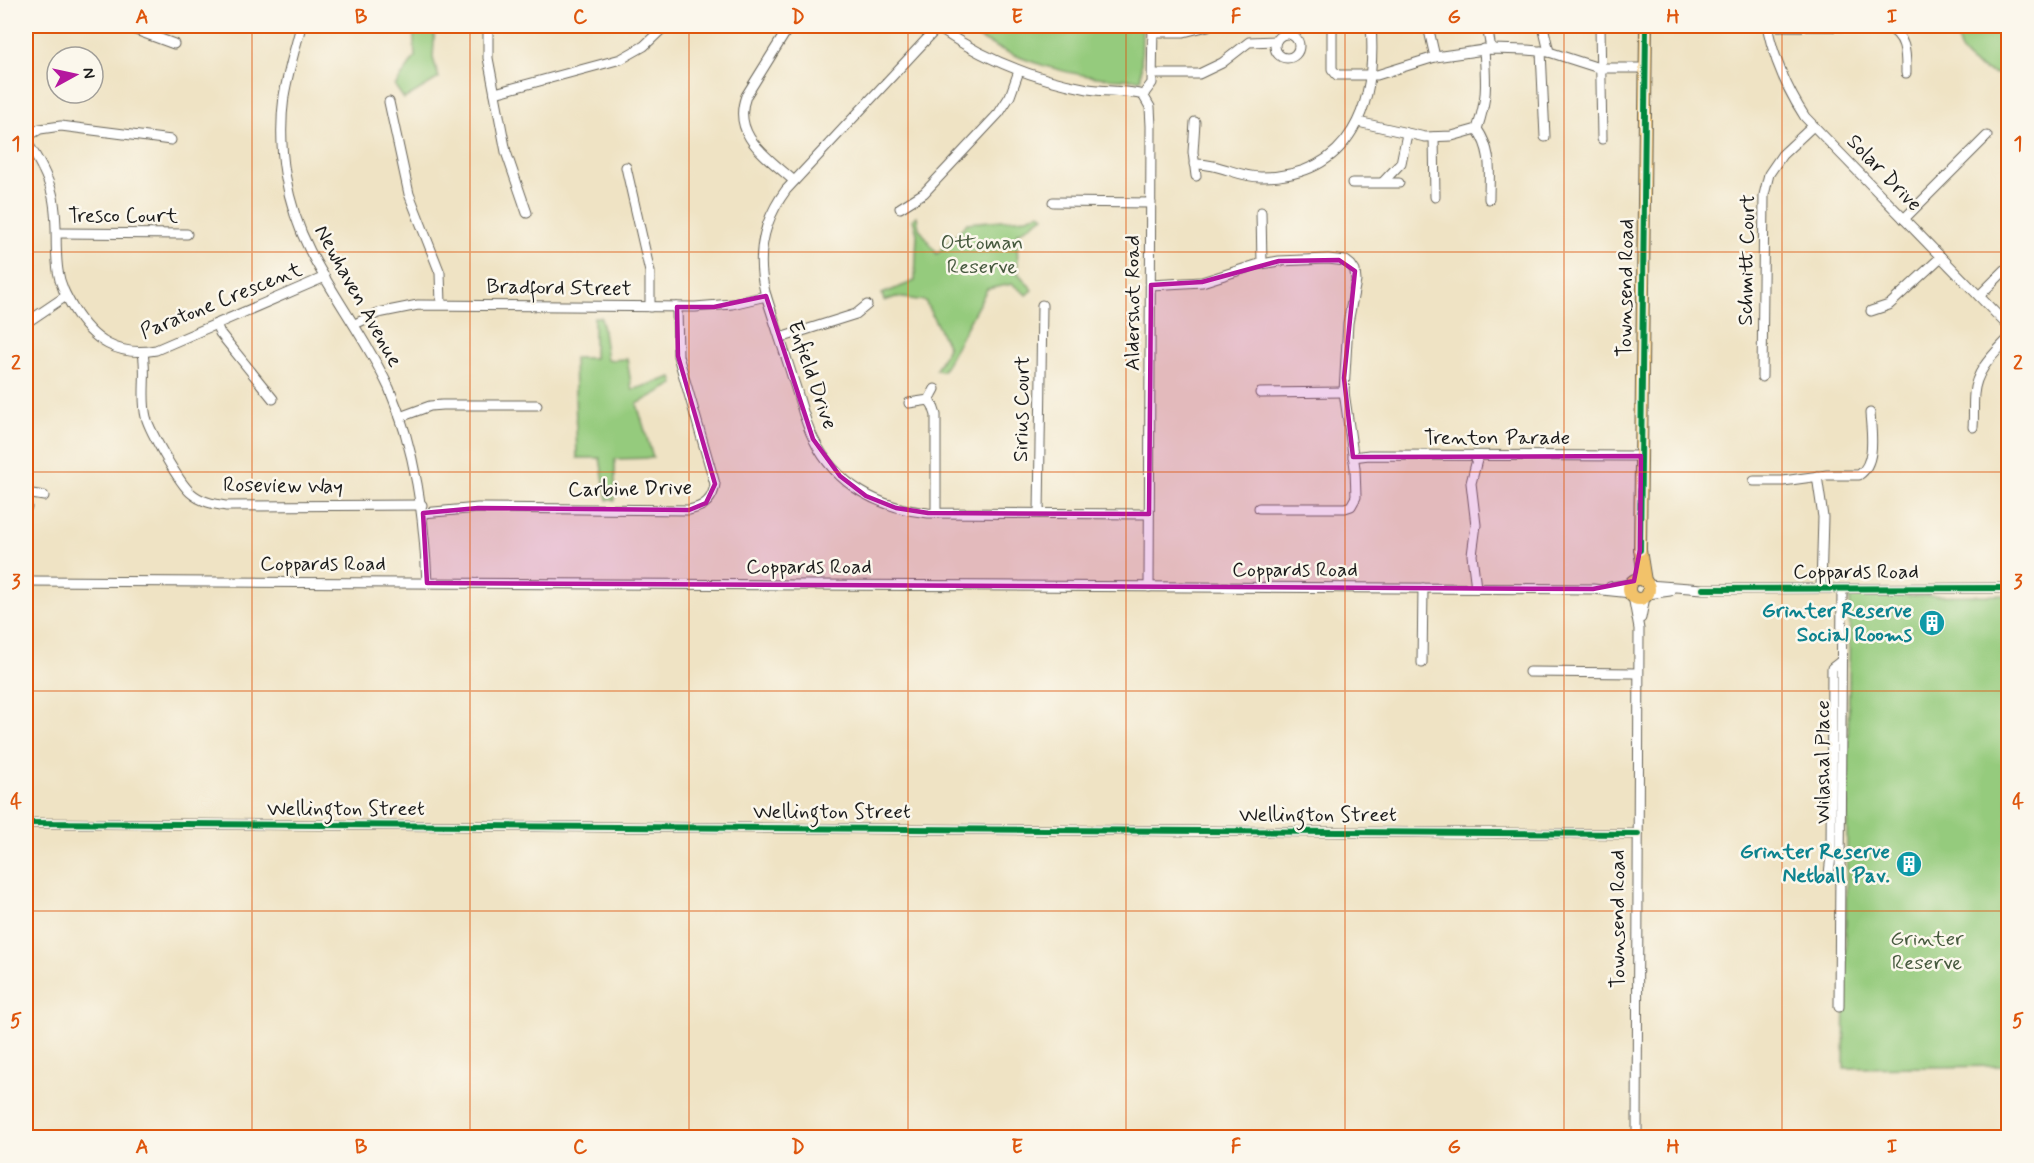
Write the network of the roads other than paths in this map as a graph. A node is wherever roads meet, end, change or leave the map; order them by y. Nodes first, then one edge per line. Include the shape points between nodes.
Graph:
1 (125, 26) edge
2 (301, 26) edge
3 (488, 26) edge
4 (665, 26) edge
5 (937, 26) edge
6 (1207, 26) edge
7 (1332, 26) edge
8 (1371, 26) edge
9 (1428, 26) edge
10 (1487, 26) edge
11 (1543, 26) edge
12 (1600, 26) edge
13 (1646, 26) edge
14 (1767, 26) edge
15 (1153, 29) edge
16 (1173, 29) edge
17 (787, 30) dead end
18 (1276, 41) dead end
19 (174, 44) dead end
20 (1487, 49) junction
21 (1545, 52) junction
22 (1436, 57) junction
23 (1599, 68) junction
24 (1645, 68) junction
25 (1020, 71) junction
26 (1153, 74) junction
27 (1906, 74) dead end
28 (1371, 76) junction
29 (495, 93) junction
30 (1143, 95) junction
31 (389, 102) dead end
32 (1195, 122) dead end
33 (1358, 122) junction
34 (1813, 126) junction
35 (1477, 129) junction
36 (1407, 134) junction
37 (1988, 136) dead end
38 (1434, 137) junction
39 (1545, 137) dead end
40 (26, 139) edge
41 (1602, 139) dead end
42 (171, 140) dead end
43 (1194, 164) junction
44 (626, 167) dead end
45 (1196, 176) dead end
46 (794, 181) junction
47 (1383, 182) junction
48 (1352, 183) dead end
49 (1399, 183) dead end
50 (1436, 197) dead end
51 (1489, 200) dead end
52 (1053, 202) dead end
53 (1151, 202) junction
54 (900, 208) dead end
55 (1261, 212) dead end
56 (527, 213) dead end
57 (1904, 219) junction
58 (58, 233) junction
59 (187, 234) dead end
60 (1941, 257) junction
61 (1262, 264) junction
62 (2008, 267) edge
63 (325, 277) junction
64 (1151, 285) junction
65 (66, 296) junction
66 (766, 296) junction
67 (1979, 296) junction
68 (441, 304) junction
69 (867, 305) dead end
70 (1041, 305) dead end
71 (650, 307) junction
72 (677, 307) junction
73 (1871, 311) dead end
74 (26, 323) edge
75 (216, 324) junction
76 (355, 324) junction
77 (2008, 326) edge
78 (780, 338) junction
79 (2008, 339) edge
80 (143, 352) junction
81 (1762, 376) dead end
82 (935, 389) dead end
83 (1344, 392) junction
84 (1260, 393) dead end
85 (273, 399) dead end
86 (929, 400) junction
87 (909, 403) dead end
88 (537, 405) dead end
89 (1870, 413) dead end
90 (400, 417) junction
91 (1973, 427) dead end
92 (1478, 456) junction
93 (1641, 456) junction
94 (1353, 457) junction
95 (1817, 476) junction
96 (1754, 481) dead end
97 (26, 493) edge
98 (44, 496) dead end
99 (1259, 508) dead end
100 (422, 509) junction
101 (936, 513) junction
102 (1039, 513) junction
103 (1149, 513) junction
104 (26, 581) edge
105 (427, 583) junction
106 (1149, 587) junction
107 (1423, 588) junction
108 (1476, 588) junction
109 (1821, 588) junction
110 (2008, 588) edge
111 (1639, 589) junction
112 (1842, 589) junction
113 (1422, 663) dead end
114 (1529, 672) dead end
115 (1638, 673) junction
116 (26, 823) edge
117 (1638, 834) junction
118 (1839, 1007) dead end
119 (1637, 1137) edge

1 - 19 street
2 - 63 street, Newhaven Avenue via 284,96 283,152 298,223
3 - 29 street via 488,58
4 - 29 street via 644,46 621,59
5 - 25 street
5 - 46 street, Enfield Drive
6 - 16 street
7 - 28 street via 1334,72
8 - 28 street
9 - 22 street
10 - 20 street
11 - 21 street
12 - 23 street
13 - 24 main road, Townsend Road
14 - 27 street via 1887,27 1904,42
14 - 34 street, Solar Drive via 1786,85
15 - 16 street
15 - 26 street
17 - 46 street via 746,96 741,118 752,142
18 - 26 street via 1249,42 1222,63 1199,74
20 - 21 street
20 - 22 street
20 - 35 street via 1486,98
21 - 23 street
21 - 39 street
22 - 28 street
23 - 24 street
23 - 41 street
24 - 93 main road, Townsend Road
25 - 30 street via 1089,89
25 - 54 street via 999,113 924,193
26 - 30 street
28 - 33 street
29 - 56 street via 506,152
30 - 53 street, Aldershot Road via 1151,115
31 - 68 street via 409,194 440,273
32 - 43 street
33 - 36 street
33 - 43 street via 1337,150 1297,173 1258,177 1214,165
34 - 57 street, Solar Drive
34 - 81 street, Schmitt Court via 1782,155 1769,174 1764,195
35 - 38 street
35 - 51 street via 1486,142
36 - 38 street
36 - 47 street via 1401,163
37 - 57 street
38 - 50 street
40 - 42 street via 40,129 61,126
40 - 58 street, Paratone Crescent via 52,192
43 - 45 street
44 - 71 street via 650,272
46 - 66 street, Enfield Drive via 779,199 762,242 760,267
47 - 48 street
47 - 49 street
52 - 53 street
53 - 64 street, Aldershot Road
55 - 61 street
57 - 60 street, Solar Drive
58 - 59 street, Tresco Court
58 - 65 street, Paratone Crescent via 58,270
60 - 67 street, Solar Drive
60 - 73 street via 1889,305
61 - 64 street via 1202,282
61 - 83 street via 1328,259 1346,261 1355,271
62 - 67 street
63 - 75 street, Paratone Crescent
63 - 76 street, Newhaven Avenue
64 - 103 street, Aldershot Road
65 - 74 street
65 - 80 street, Paratone Crescent via 93,335 120,350
66 - 72 street, Bradford Street via 714,307
66 - 78 street, Enfield Drive
67 - 77 street, Solar Drive
68 - 71 street, Bradford Street
68 - 76 street, Bradford Street via 378,313
69 - 78 street via 856,314
70 - 102 street, Sirius Court
71 - 72 street, Bradford Street
72 - 100 street, Carbine Drive via 678,356 715,483 706,504 689,510
75 - 80 street, Paratone Crescent via 169,346
75 - 85 street
76 - 90 street, Newhaven Avenue
78 - 101 street, Enfield Drive via 813,439 840,476 866,496 896,508
79 - 91 street via 1981,372 1974,394
80 - 100 street, Roseview Way via 147,418 181,481 198,498 226,506
82 - 86 street
83 - 84 street
83 - 94 street
86 - 87 street
86 - 101 street via 936,415
88 - 90 street via 430,406
89 - 95 street via 1870,459 1864,471 1852,476
90 - 100 street, Newhaven Avenue via 416,471
92 - 93 street, Trenton Parade
92 - 94 street, Trenton Parade
92 - 108 street via 1471,483
93 - 111 main road, Townsend Road
94 - 99 street via 1356,497 1351,506
95 - 96 street
95 - 109 street via 1823,517
97 - 98 street
100 - 105 street, Newhaven Avenue
101 - 102 street, Enfield Drive
102 - 103 street, Enfield Drive
103 - 106 street, Aldershot Road
104 - 105 street, Coppards Road
105 - 106 street, Coppards Road
106 - 107 street, Coppards Road
107 - 108 street, Coppards Road
107 - 113 street
108 - 111 street, Coppards Road
109 - 111 street, Coppards Road
109 - 112 street, Coppards Road
110 - 112 street, Coppards Road
111 - 115 street, Townsend Road
112 - 118 street, Wilashal Place
114 - 115 street
115 - 117 street, Townsend Road
116 - 117 street, Wellington Street
117 - 119 street, Townsend Road

